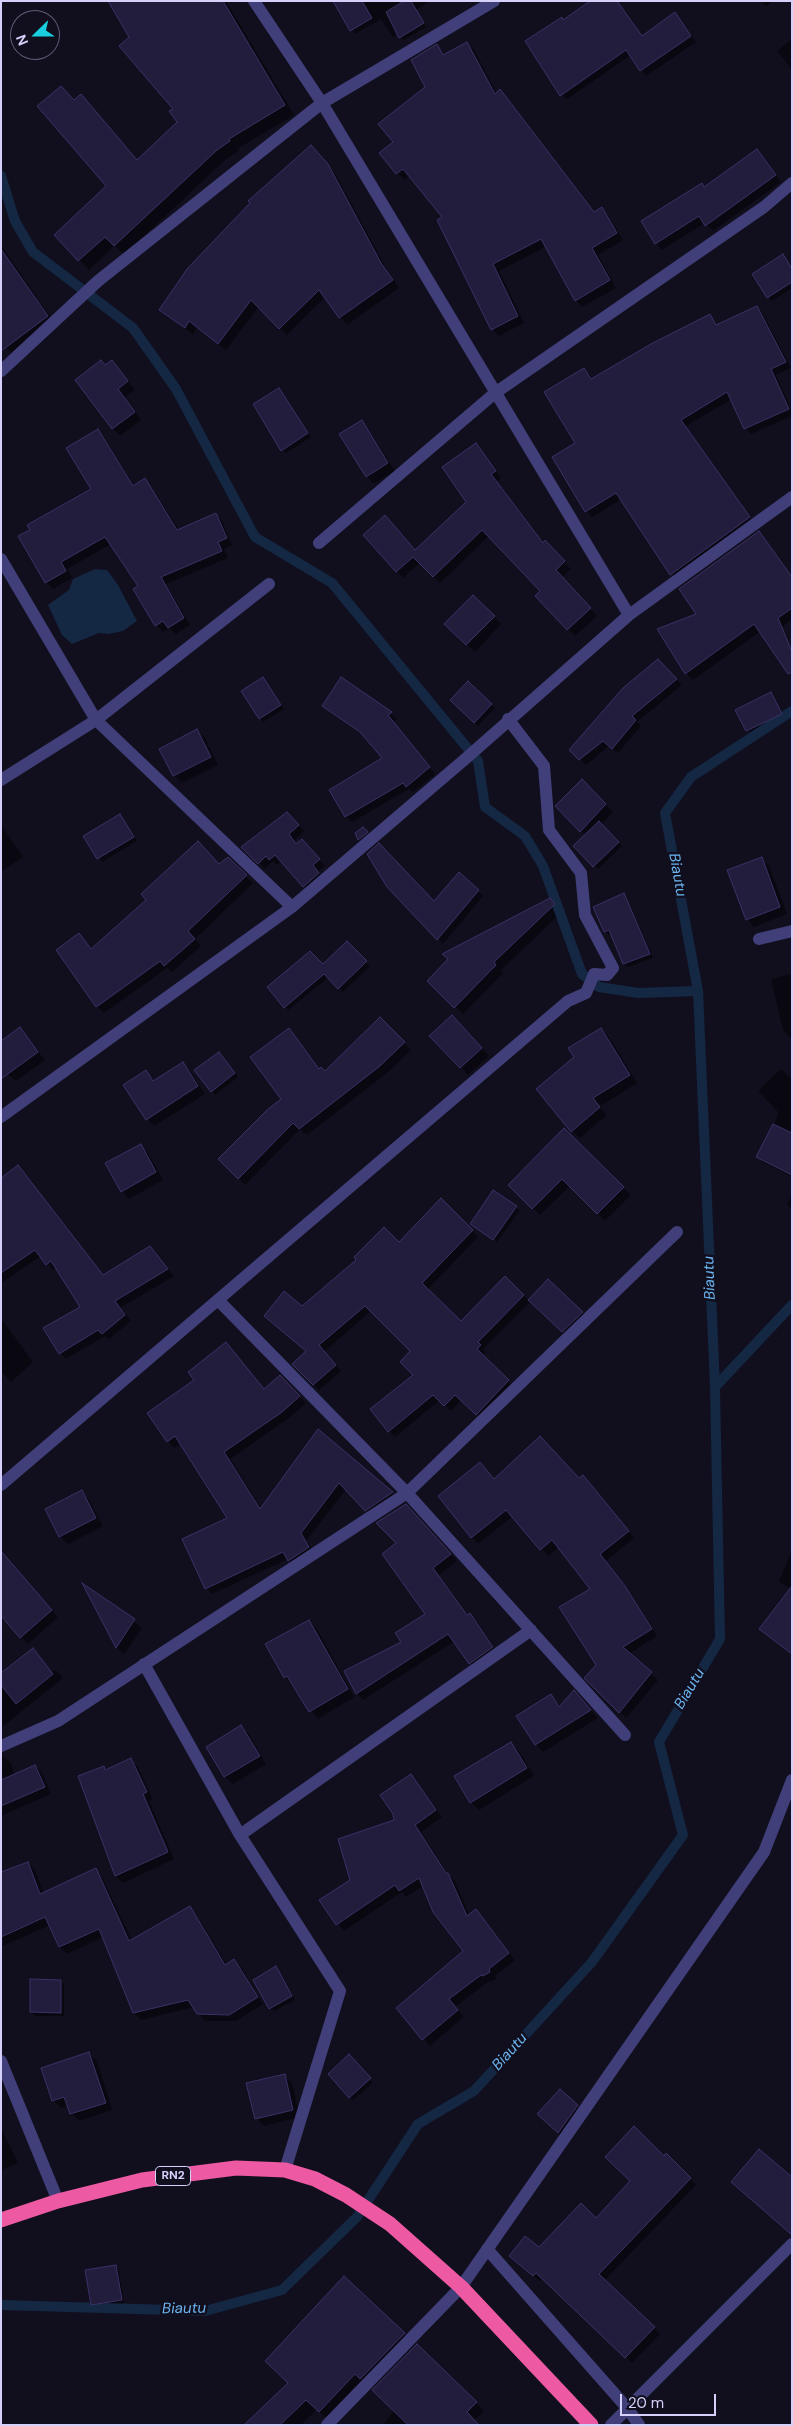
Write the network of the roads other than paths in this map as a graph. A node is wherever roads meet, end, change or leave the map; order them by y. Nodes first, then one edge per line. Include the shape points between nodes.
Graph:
1 (254, 1) edge
2 (494, 1) edge
3 (322, 103) junction
4 (792, 183) edge
5 (1, 371) edge
6 (495, 393) junction
7 (792, 497) edge
8 (319, 543) dead end
9 (1, 559) edge
10 (269, 584) dead end
11 (628, 615) junction
12 (508, 719) junction
13 (96, 720) junction
14 (1, 780) edge
15 (292, 907) junction
16 (792, 931) edge
17 (760, 939) dead end
18 (1, 1117) edge
19 (677, 1232) dead end
20 (218, 1300) junction
21 (1, 1485) edge
22 (407, 1493) junction
23 (531, 1630) junction
24 (144, 1664) junction
25 (625, 1735) dead end
26 (1, 1746) edge
27 (792, 1780) edge
28 (240, 1835) junction
29 (1, 2061) edge
30 (285, 2170) junction
31 (58, 2201) junction
32 (1, 2220) edge
33 (792, 2244) edge
34 (487, 2249) junction
35 (461, 2287) junction
36 (628, 2409) junction
37 (327, 2425) edge
38 (592, 2425) edge
39 (611, 2425) edge
40 (639, 2425) edge

1 - 3 street
2 - 3 street
3 - 5 street via 98,281
3 - 6 street
4 - 6 street via 764,207
6 - 8 street
6 - 11 street
7 - 11 street
9 - 13 street
10 - 13 street
11 - 12 street
12 - 15 street
12 - 20 street via 544,766 549,830 581,873 585,915 613,968 607,975 594,974 586,993 568,1001
13 - 14 street
13 - 15 street
15 - 18 street
16 - 17 street
19 - 22 street
20 - 21 street
20 - 22 street
22 - 23 street
22 - 24 street
23 - 25 street
23 - 28 street
24 - 26 street via 58,1720
24 - 28 street
27 - 34 street via 764,1852
28 - 30 street via 340,1991
29 - 31 street
30 - 31 highway, RN2 via 236,2168 142,2180
30 - 35 highway, RN2 via 315,2179 390,2224
31 - 32 highway, RN2
33 - 36 street
34 - 35 street
34 - 36 street
35 - 37 street
35 - 38 highway
36 - 39 street
36 - 40 street

